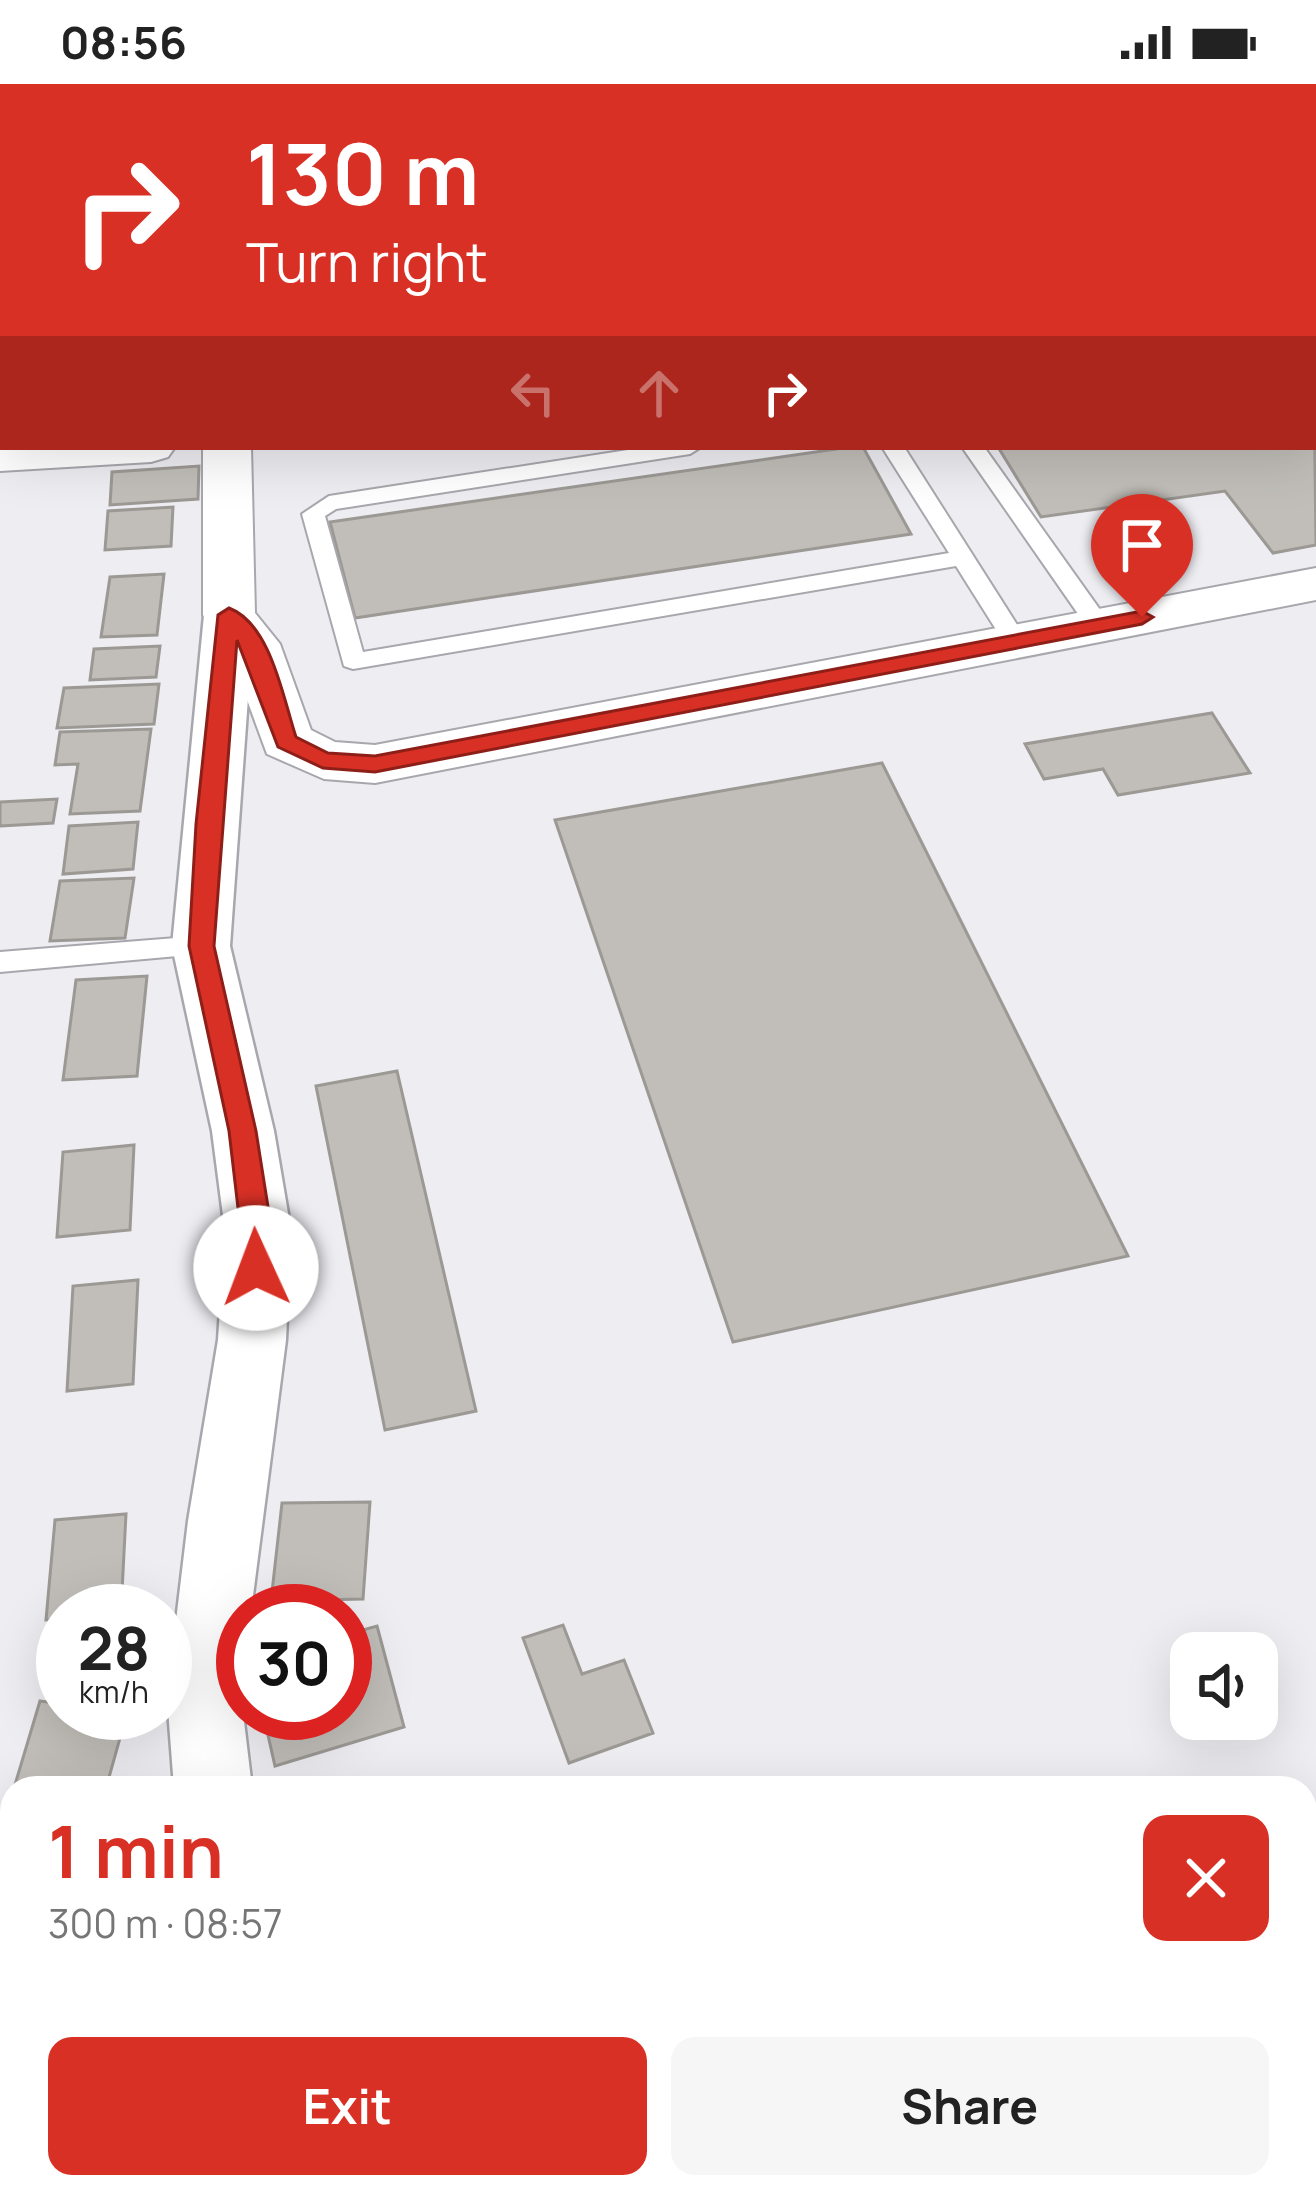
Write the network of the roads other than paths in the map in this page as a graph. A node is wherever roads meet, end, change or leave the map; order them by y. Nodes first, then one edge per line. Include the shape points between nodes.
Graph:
1 (101, 450) edge
2 (227, 450) edge
3 (671, 450) edge
4 (895, 450) edge
5 (976, 450) edge
6 (0, 456) edge
7 (964, 559) junction
8 (1316, 584) edge
9 (229, 615) junction
10 (1099, 626) junction
11 (1016, 642) junction
12 (202, 946) junction
13 (0, 962) edge
14 (212, 1776) edge

1 - 6 street
2 - 9 street
3 - 7 lane via 329,503 313,514 353,661
4 - 7 lane
5 - 10 lane
7 - 11 lane
8 - 10 street
9 - 11 street via 253,644 286,741 323,760 375,764
9 - 12 street
10 - 11 street
12 - 13 lane
12 - 14 street via 258,1232 252,1340 205,1696

